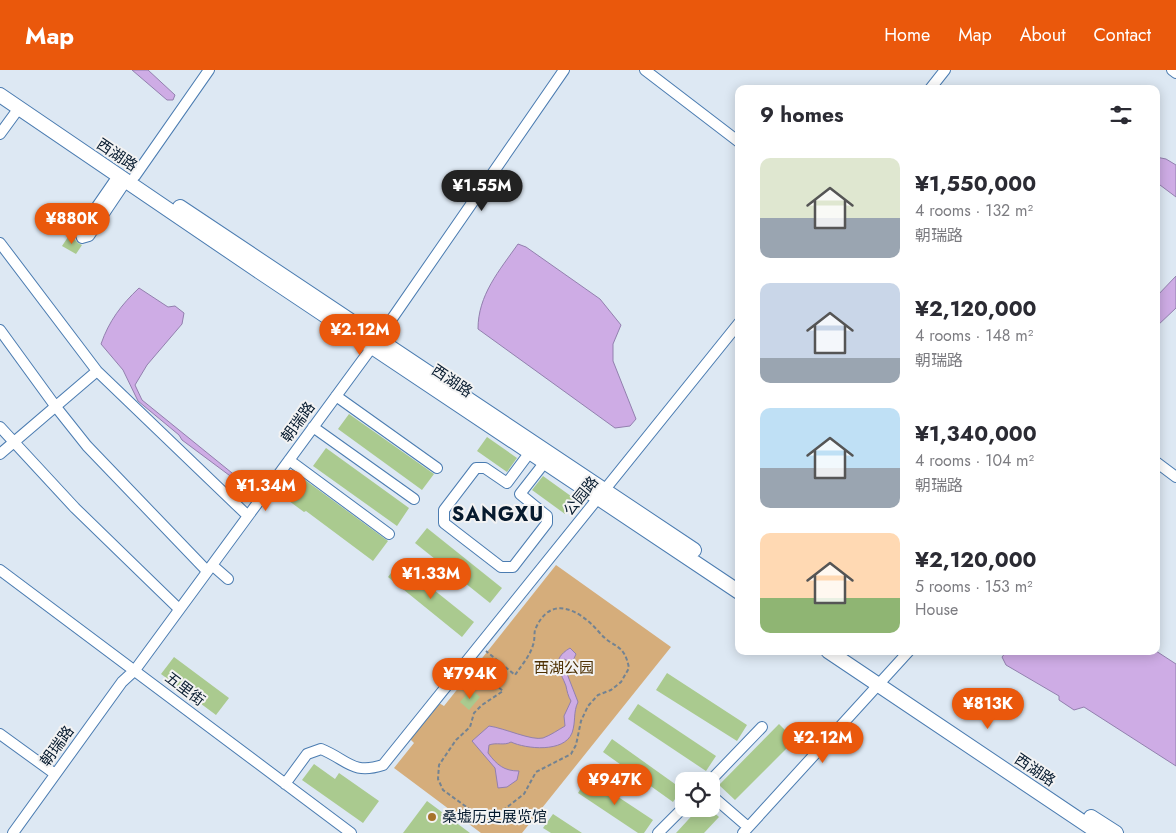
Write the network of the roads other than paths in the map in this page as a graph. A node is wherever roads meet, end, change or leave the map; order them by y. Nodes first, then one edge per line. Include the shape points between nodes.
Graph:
1 (209, 70) edge
2 (564, 70) edge
3 (645, 70) edge
4 (946, 70) edge
5 (1172, 70) edge
6 (1176, 73) edge
7 (0, 85) edge
8 (933, 85) edge
9 (0, 95) edge
10 (19, 108) junction
11 (0, 134) edge
12 (735, 139) edge
13 (126, 178) junction
14 (0, 243) edge
15 (735, 328) edge
16 (0, 330) edge
17 (375, 343) junction
18 (97, 371) junction
19 (336, 396) junction
20 (56, 407) junction
21 (0, 427) edge
22 (313, 427) junction
23 (14, 442) junction
24 (530, 452) junction
25 (0, 454) edge
26 (289, 460) junction
27 (545, 462) junction
28 (1160, 465) edge
29 (437, 468) dead end
30 (1176, 476) edge
31 (601, 494) junction
32 (414, 499) dead end
33 (248, 516) junction
34 (389, 534) dead end
35 (209, 568) junction
36 (0, 570) edge
37 (735, 578) edge
38 (228, 579) dead end
39 (735, 589) edge
40 (179, 609) junction
41 (835, 655) edge
42 (850, 655) edge
43 (905, 655) edge
44 (135, 670) junction
45 (881, 681) junction
46 (762, 727) dead end
47 (0, 734) edge
48 (719, 772) edge
49 (55, 774) junction
50 (286, 784) junction
51 (720, 804) edge
52 (675, 816) edge
53 (746, 830) edge
54 (13, 833) edge
55 (351, 833) edge
56 (658, 833) edge
57 (1099, 833) edge
58 (1116, 833) edge

1 - 13 street
2 - 17 street, 朝瑞路
3 - 12 street
4 - 8 street
5 - 6 street
7 - 13 main road, 西湖路
9 - 10 main road, 西湖路
10 - 11 street
10 - 13 main road, 西湖路
13 - 13 street via 80,231 82,238 89,236
13 - 17 main road, 西湖路
14 - 18 street
15 - 31 street, 公园路
16 - 20 street
17 - 19 street, 朝瑞路
17 - 24 main road, 西湖路
17 - 31 main road, 西湖路
18 - 20 street
18 - 33 street
19 - 22 street, 朝瑞路
19 - 29 street
20 - 23 street
20 - 35 street via 88,446
21 - 23 street
22 - 26 street, 朝瑞路
22 - 32 street
23 - 25 street
23 - 40 street via 75,508
24 - 27 main road, 西湖路
24 - 27 street via 507,483 485,468 476,468 444,510 444,523 500,567 513,567 547,524 546,516 520,494
26 - 33 street, 朝瑞路
26 - 34 street
27 - 31 main road, 西湖路
28 - 30 street
31 - 37 main road, 西湖路
31 - 39 main road, 西湖路
31 - 50 street, 公园路 via 382,765 367,770 352,767 321,749 307,754
33 - 35 street, 朝瑞路
35 - 38 street
35 - 40 street, 朝瑞路
36 - 44 street, 五里街
40 - 44 street, 朝瑞路
41 - 45 main road, 西湖路
42 - 45 main road, 西湖路
43 - 45 street
44 - 49 street, 朝瑞路 via 122,682
44 - 50 street, 五里街
45 - 53 street
45 - 57 main road, 西湖路
45 - 58 main road, 西湖路
46 - 48 street
47 - 49 street
49 - 54 street, 朝瑞路
50 - 55 street, 五里街
51 - 53 street
52 - 56 street

